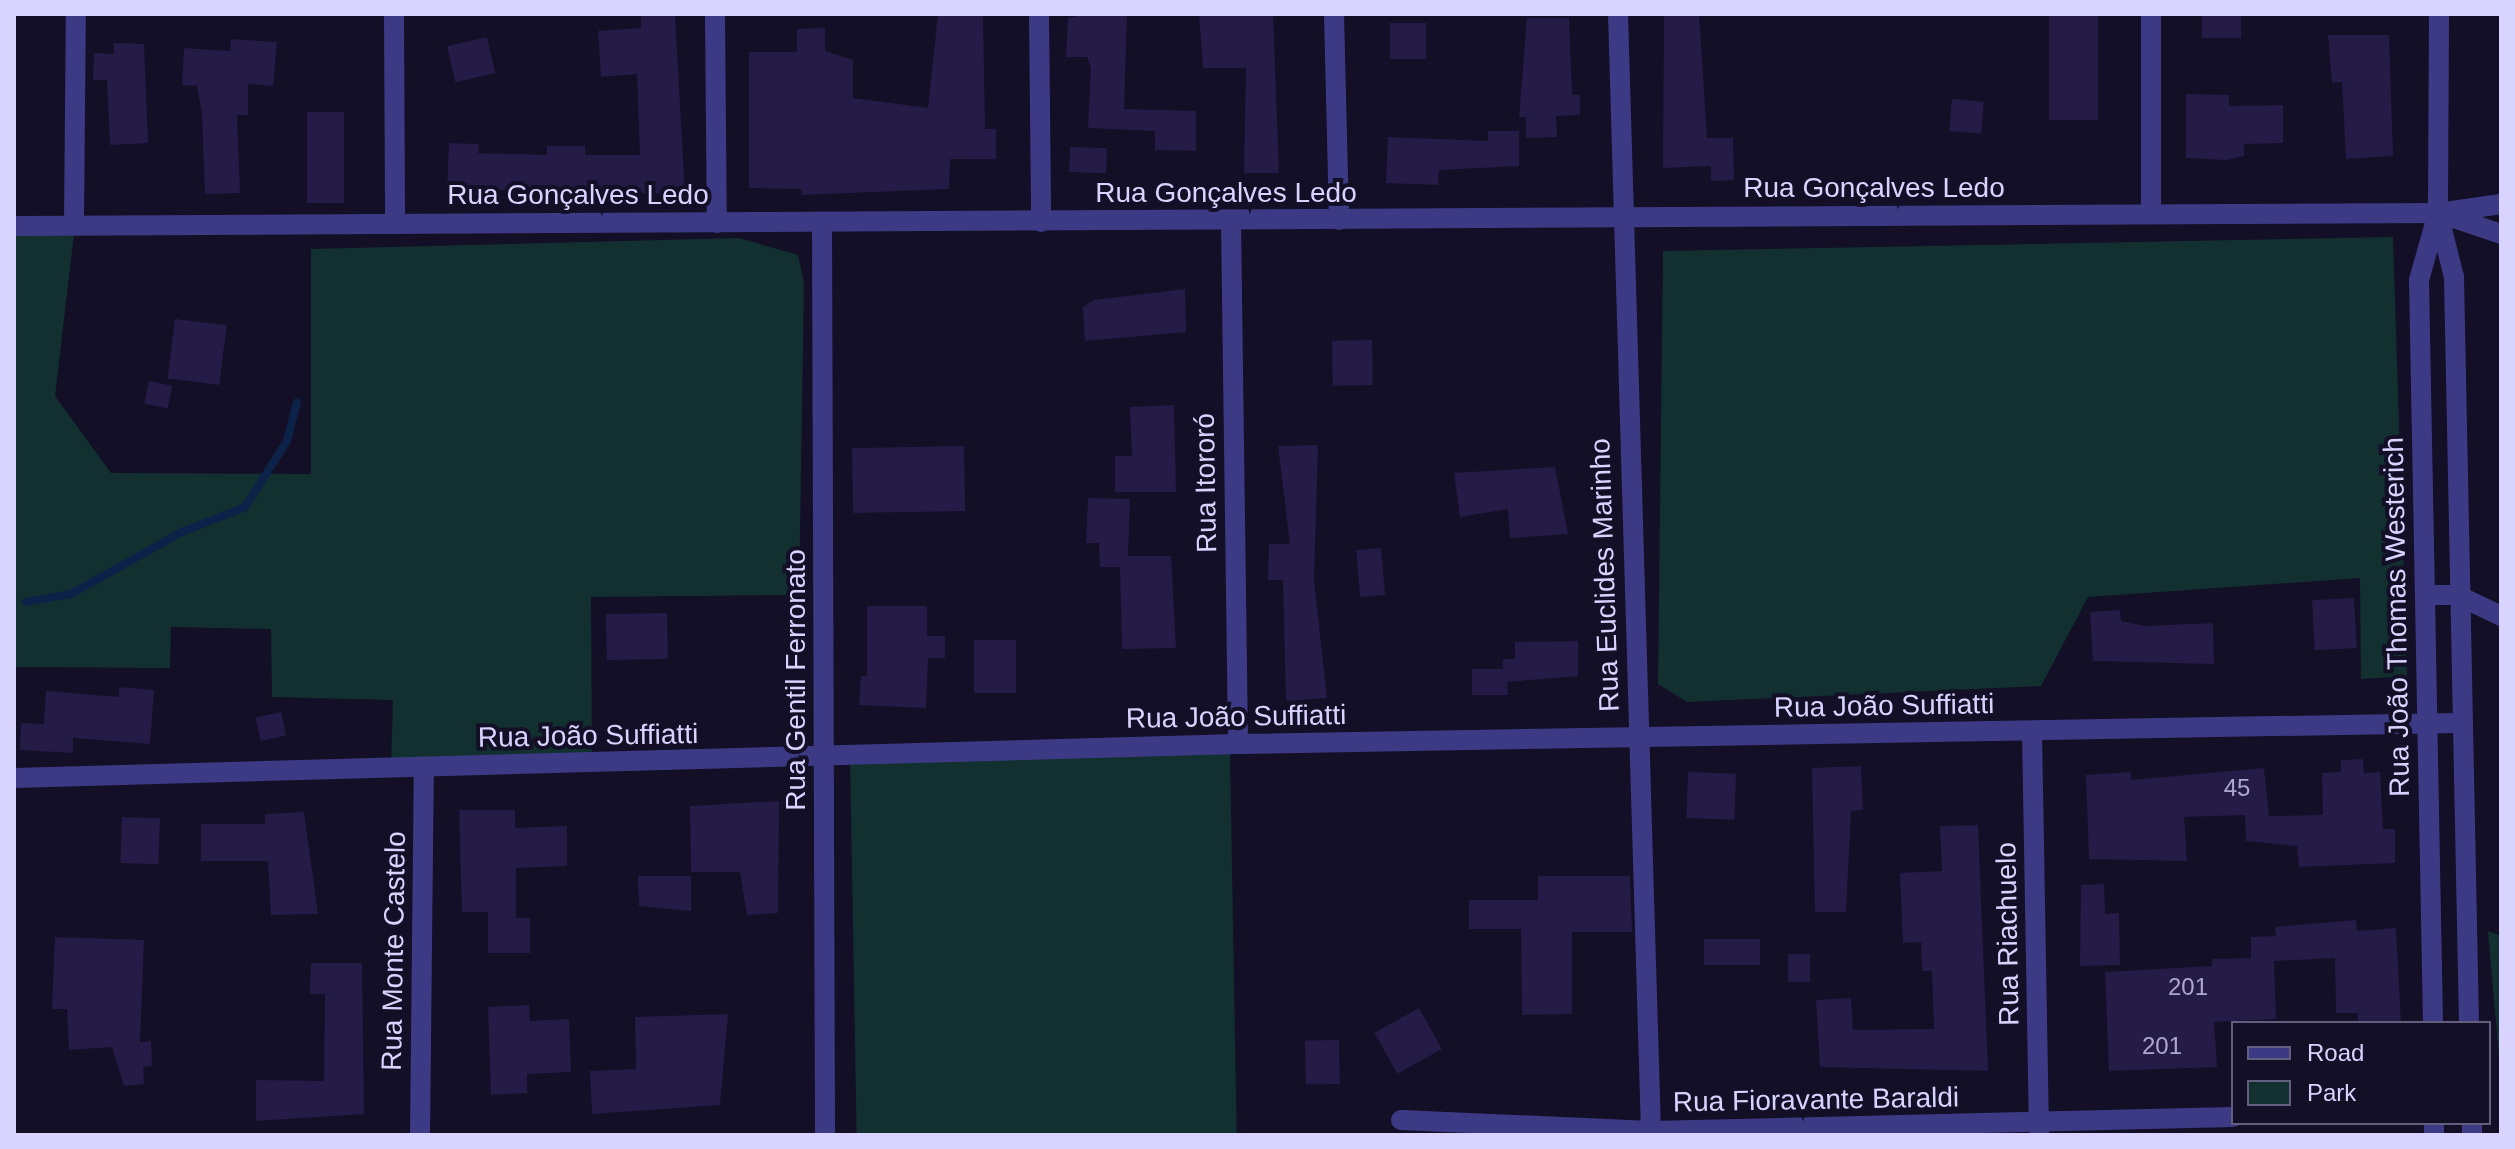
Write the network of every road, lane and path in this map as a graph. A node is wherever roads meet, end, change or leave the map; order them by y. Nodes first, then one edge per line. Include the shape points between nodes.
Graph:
1 (76, 14) edge
2 (394, 14) edge
3 (715, 14) edge
4 (1039, 14) edge
5 (1334, 14) edge
6 (1618, 14) edge
7 (2151, 14) edge
8 (2439, 14) edge
9 (2501, 204) edge
10 (2438, 213) junction
11 (2151, 214) junction
12 (1623, 218) junction
13 (1339, 220) junction
14 (1231, 221) junction
15 (1041, 222) junction
16 (717, 223) junction
17 (74, 224) junction
18 (395, 224) junction
19 (822, 224) junction
20 (14, 226) edge
21 (2501, 234) edge
22 (2422, 408) junction
23 (2455, 409) junction
24 (2425, 595) junction
25 (2457, 595) junction
26 (2501, 616) edge
27 (2459, 723) junction
28 (2428, 725) junction
29 (2032, 732) junction
30 (1637, 738) junction
31 (1238, 744) junction
32 (825, 759) junction
33 (424, 768) junction
34 (14, 778) edge
35 (2465, 889) junction
36 (2430, 891) junction
37 (2433, 1021) edge
38 (2469, 1021) edge
39 (2231, 1117) edge
40 (1401, 1120) dead end
41 (2039, 1129) edge
42 (1651, 1133) edge
43 (420, 1135) edge
44 (825, 1135) edge

1 - 17 street
2 - 18 street
3 - 16 street
4 - 15 street
5 - 13 street
6 - 12 street, Rua Euclides Marinho
7 - 11 street
8 - 10 street, Rua João Thomas Westerich
9 - 10 street, Rua Gonçalves Ledo
10 - 11 street, Rua Gonçalves Ledo
10 - 21 street, Rua Gonçalves Ledo
10 - 22 street, Rua João Thomas Westerich via 2419,280
10 - 23 street, Rua João Thomas Westerich via 2454,277
11 - 12 street, Rua Gonçalves Ledo
12 - 13 street, Rua Gonçalves Ledo
12 - 30 street, Rua Euclides Marinho
13 - 14 street, Rua Gonçalves Ledo
14 - 15 street, Rua Gonçalves Ledo
14 - 31 street, Rua Itororó
15 - 19 street, Rua Gonçalves Ledo
16 - 18 street, Rua Gonçalves Ledo
16 - 19 street, Rua Gonçalves Ledo
17 - 18 street, Rua Gonçalves Ledo
17 - 20 street, Rua Gonçalves Ledo
19 - 32 street, Rua Gentil Ferronato
22 - 23 street
22 - 24 street, Rua João Thomas Westerich
23 - 25 street, Rua João Thomas Westerich
24 - 25 street
24 - 28 street, Rua João Thomas Westerich
25 - 26 street
25 - 27 street, Rua João Thomas Westerich
27 - 28 street, Rua João Suffiatti
27 - 35 street, Rua João Thomas Westerich
28 - 29 street, Rua João Suffiatti
28 - 36 street, Rua João Thomas Westerich
29 - 30 street, Rua João Suffiatti
29 - 41 street, Rua Riachuelo
30 - 31 street, Rua João Suffiatti
30 - 42 street, Rua Euclides Marinho
31 - 32 street, Rua João Suffiatti
32 - 33 street, Rua João Suffiatti
32 - 44 street, Rua Gentil Ferronato
33 - 34 street, Rua João Suffiatti
33 - 43 street, Rua Monte Castelo
35 - 36 street
35 - 38 street, Rua João Thomas Westerich
36 - 37 street, Rua João Thomas Westerich
39 - 41 street, Rua Fioravante Baraldi
40 - 42 street, Rua Fioravante Baraldi
41 - 42 street, Rua Fioravante Baraldi

